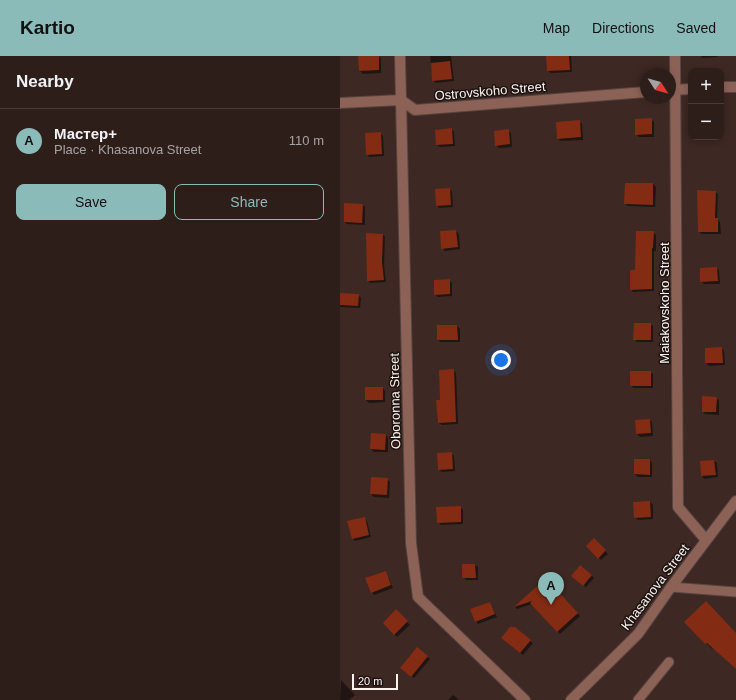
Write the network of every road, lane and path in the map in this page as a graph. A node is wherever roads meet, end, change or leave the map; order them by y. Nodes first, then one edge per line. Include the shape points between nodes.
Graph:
1 (400, 56) edge
2 (675, 56) edge
3 (674, 68) edge
4 (736, 86) edge
5 (724, 87) edge
6 (688, 88) edge
7 (676, 89) edge
8 (640, 92) edge
9 (401, 100) junction
10 (340, 103) edge
11 (673, 104) edge
12 (736, 501) edge
13 (706, 540) junction
14 (671, 586) junction
15 (736, 592) edge
16 (669, 662) dead end
17 (525, 700) edge
18 (571, 700) edge
19 (638, 700) edge

1 - 9 street, Oboronna Street
2 - 3 street, Maiakovskoho Street
4 - 5 street
6 - 7 street
8 - 9 street, Ostrovskoho Street via 415,110
9 - 10 street
9 - 17 street, Oboronna Street via 411,543 418,597
11 - 13 street, Maiakovskoho Street via 678,507
12 - 13 street, Khasanova Street
13 - 14 street, Khasanova Street
14 - 15 lane
14 - 18 street, Khasanova Street via 638,634
16 - 19 lane

